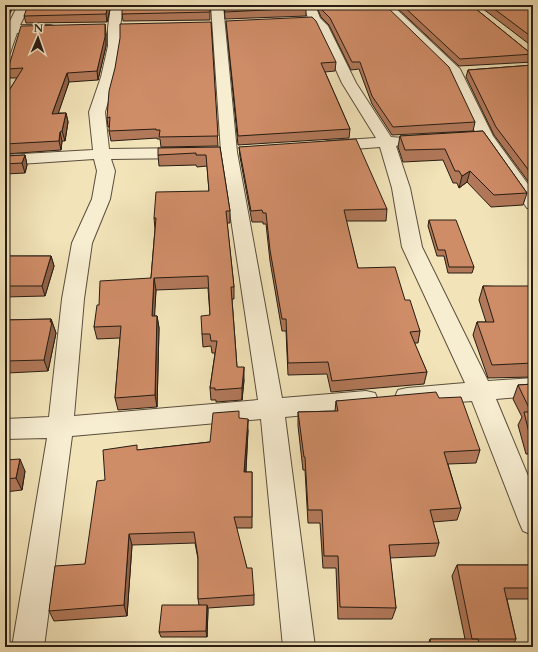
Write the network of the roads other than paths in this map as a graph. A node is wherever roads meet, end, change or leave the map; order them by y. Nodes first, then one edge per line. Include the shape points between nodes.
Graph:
1 (24, 5) edge
2 (117, 5) edge
3 (385, 5) edge
4 (307, 15) edge
5 (217, 20) edge
6 (59, 28) edge
7 (8, 29) edge
8 (5, 50) edge
9 (409, 140) edge
10 (386, 141) junction
11 (311, 148) edge
12 (224, 152) junction
13 (101, 154) junction
14 (5, 160) edge
15 (533, 204) edge
16 (533, 387) edge
17 (480, 390) junction
18 (272, 408) junction
19 (61, 427) junction
20 (5, 429) edge
21 (533, 522) edge
22 (28, 647) edge
23 (299, 647) edge

1 - 7 street
2 - 13 street via 114,46 98,112
3 - 15 street via 463,71 478,136
4 - 10 street via 322,26 349,83
5 - 12 street
6 - 7 street
7 - 8 street
9 - 10 street
10 - 11 street
10 - 17 street via 401,188 412,247
12 - 13 street
12 - 18 street
13 - 14 street
13 - 19 street via 106,171 101,199 82,243 73,299
16 - 17 street
17 - 18 street
17 - 21 street
18 - 19 street
18 - 23 street
19 - 20 street
19 - 22 street

